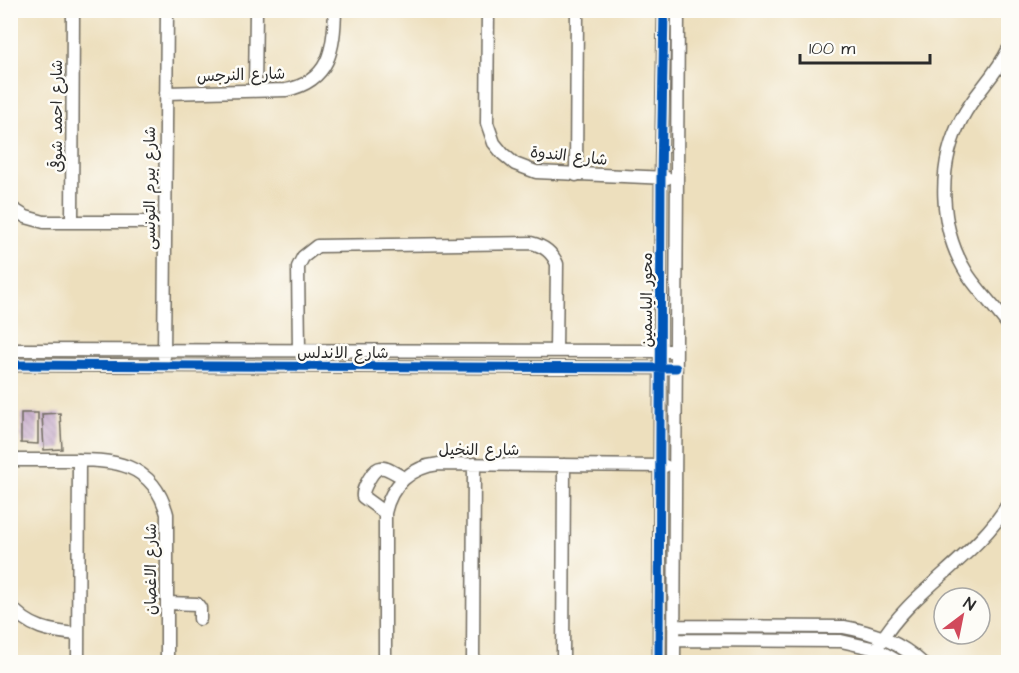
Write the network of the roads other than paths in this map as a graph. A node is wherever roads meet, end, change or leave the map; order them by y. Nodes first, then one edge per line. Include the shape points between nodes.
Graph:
1 (73, 10) edge
2 (167, 10) edge
3 (256, 10) edge
4 (335, 10) edge
5 (488, 10) edge
6 (577, 10) edge
7 (664, 10) edge
8 (678, 10) edge
9 (1008, 50) edge
10 (255, 91) junction
11 (166, 93) junction
12 (576, 175) junction
13 (661, 178) junction
14 (677, 179) junction
15 (10, 207) edge
16 (72, 222) junction
17 (165, 222) junction
18 (1008, 325) edge
19 (10, 350) edge
20 (164, 351) junction
21 (299, 351) junction
22 (556, 351) junction
23 (660, 351) junction
24 (676, 351) junction
25 (10, 365) edge
26 (164, 365) junction
27 (660, 368) junction
28 (676, 368) junction
29 (10, 460) edge
30 (79, 460) junction
31 (474, 465) junction
32 (564, 465) junction
33 (660, 466) junction
34 (675, 466) junction
35 (404, 478) junction
36 (1008, 504) edge
37 (385, 513) junction
38 (167, 603) junction
39 (12, 609) edge
40 (200, 619) dead end
41 (675, 626) junction
42 (78, 634) junction
43 (884, 637) junction
44 (674, 640) junction
45 (876, 649) junction
46 (78, 663) edge
47 (167, 663) edge
48 (385, 663) edge
49 (472, 663) edge
50 (562, 663) edge
51 (659, 663) edge
52 (674, 663) edge
53 (899, 663) edge
54 (921, 663) edge

1 - 16 street, شارع احمد شوقى
2 - 11 street, شارع بيرم التونسى
3 - 10 street
4 - 10 street, شارع النرجس via 332,50 316,76 294,88
5 - 12 street, شارع الندوة via 487,116 494,143 509,160 522,167
6 - 12 street
7 - 13 street, محور الياسمين
8 - 14 street, محور الياسمين
9 - 18 street via 961,119 945,171 944,198 956,251 968,275
10 - 11 street, شارع النرجس
11 - 17 street, شارع بيرم التونسى
12 - 13 street, شارع الندوة
13 - 14 street, شارع الندوة
13 - 23 street, محور الياسمين
14 - 24 street, محور الياسمين
15 - 16 street via 32,219
16 - 17 street
17 - 20 street, شارع بيرم التونسى
19 - 20 street, شارع الاندلس
20 - 21 street, شارع الاندلس
20 - 26 street, شارع بيرم التونسى
21 - 22 street, شارع الاندلس
21 - 22 street via 298,267 303,257 317,246 531,243 546,248 557,264
22 - 23 street, شارع الاندلس
23 - 24 street, شارع الاندلس
23 - 27 street, محور الياسمين
24 - 28 street, محور الياسمين
25 - 26 street, شارع الاندلس
26 - 27 street, شارع الاندلس
27 - 28 street, شارع الاندلس
27 - 33 street, محور الياسمين
28 - 34 street, محور الياسمين
29 - 30 street, شارع الاغصان
30 - 38 street, شارع الاغصان via 122,464 146,477 157,491 167,513
30 - 42 street
31 - 32 street, شارع النخيل
31 - 35 street, شارع النخيل via 431,465
31 - 49 street
32 - 33 street, شارع النخيل
32 - 50 street
33 - 34 street, شارع النخيل
33 - 51 street, محور الياسمين
34 - 41 street, محور الياسمين
35 - 37 street via 393,490
35 - 37 street via 379,468 363,491 363,497
36 - 43 street via 985,534
37 - 48 street
38 - 40 street via 197,604
38 - 47 street, شارع الاغصان
39 - 42 street via 39,628
41 - 43 street via 844,627
41 - 44 street, محور الياسمين
42 - 46 street
43 - 45 street
43 - 54 street
44 - 45 street via 841,640
44 - 52 street, محور الياسمين
45 - 53 street

